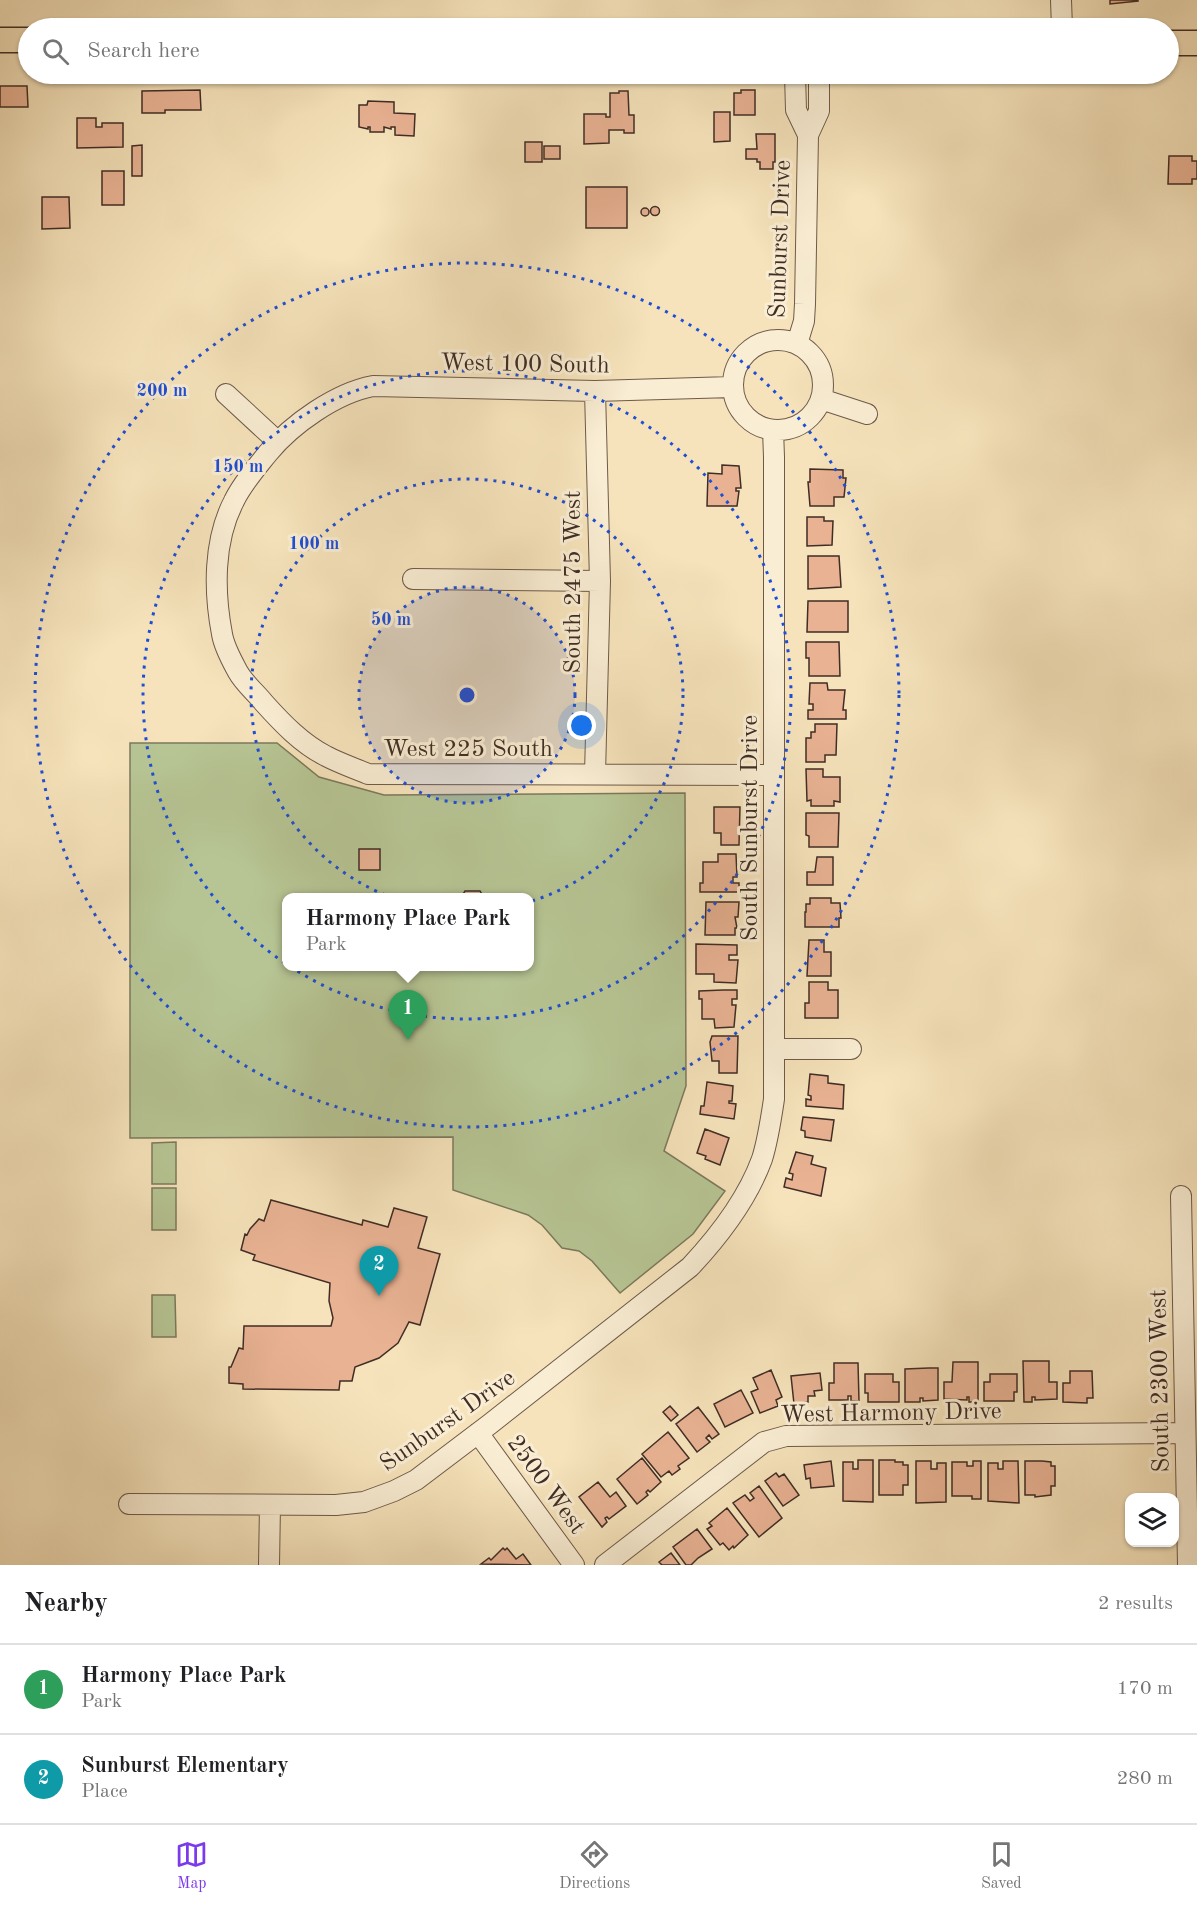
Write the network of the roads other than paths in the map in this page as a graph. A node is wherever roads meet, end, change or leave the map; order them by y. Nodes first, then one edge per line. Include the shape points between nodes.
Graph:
1 (1061, 0) edge
2 (1062, 18) edge
3 (0, 40) edge
4 (18, 40) edge
5 (1179, 43) edge
6 (1197, 43) edge
7 (795, 84) edge
8 (819, 84) edge
9 (808, 135) junction
10 (797, 344) junction
11 (732, 387) junction
12 (596, 391) junction
13 (226, 394) dead end
14 (821, 399) junction
15 (867, 414) dead end
16 (773, 430) junction
17 (278, 442) junction
18 (413, 579) dead end
19 (600, 581) junction
20 (595, 774) junction
21 (774, 775) junction
22 (774, 1049) junction
23 (851, 1049) dead end
24 (1181, 1196) dead end
25 (732, 1217) joint
26 (1190, 1223) edge
27 (478, 1433) junction
28 (1185, 1433) junction
29 (129, 1504) dead end
30 (270, 1505) junction
31 (269, 1565) edge
32 (574, 1565) edge
33 (605, 1565) edge
34 (1188, 1565) edge

1 - 2 street
3 - 4 main road
5 - 6 main road
7 - 9 street, Sunburst Drive via 796,110
8 - 9 street, Sunburst Drive via 819,111
9 - 10 street, Sunburst Drive via 805,304
10 - 11 street via 782,340 752,347 741,358
10 - 14 street via 816,361 823,386
11 - 12 street, West 100 South
11 - 16 street via 740,411 760,427
12 - 17 street, West 100 South via 360,388 304,419
12 - 19 street, South 2475 West
13 - 17 street
14 - 15 street
14 - 16 street via 802,423
16 - 21 street, South Sunburst Drive
17 - 20 street, West 225 South via 255,468 227,517 216,594 222,636 239,675 272,711 306,744 368,774
18 - 19 street
19 - 20 street, South 2475 West
20 - 21 street, West 225 South
21 - 22 street, South Sunburst Drive
22 - 23 street
22 - 25 street, South Sunburst Drive via 774,1099 762,1157
24 - 26 street, South 2300 West
25 - 27 street, Sunburst Drive via 690,1267
26 - 28 street, South 2300 West
27 - 30 street, Sunburst Drive via 416,1480 364,1502
27 - 32 street, 2500 West
28 - 33 street, West Harmony Drive via 786,1436 764,1442
28 - 34 street, South 2300 West
29 - 30 street, Sunburst Drive
30 - 31 street

